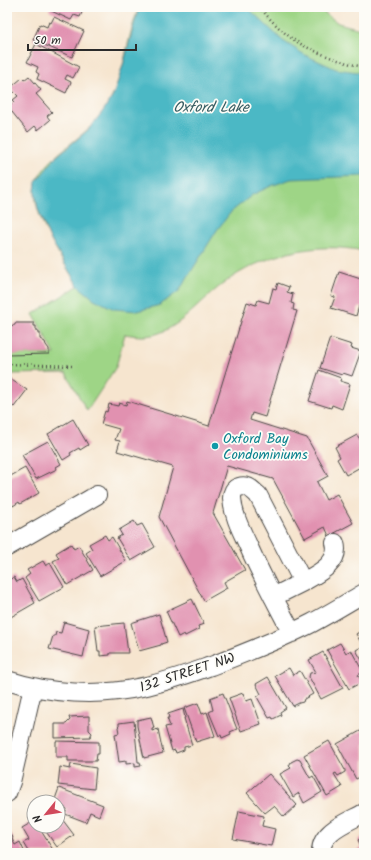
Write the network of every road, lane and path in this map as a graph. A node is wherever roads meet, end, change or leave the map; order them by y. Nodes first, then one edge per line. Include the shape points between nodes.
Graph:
1 (259, 7) edge
2 (364, 67) edge
3 (7, 364) edge
4 (73, 366) dead end
5 (98, 495) dead end
6 (335, 543) dead end
7 (7, 547) edge
8 (303, 582) junction
9 (364, 593) edge
10 (274, 596) junction
11 (292, 633) junction
12 (7, 680) edge
13 (33, 687) junction
14 (7, 793) edge
15 (364, 813) edge
16 (321, 851) edge

1 - 2 path via 291,38 320,53
3 - 4 path
5 - 7 street
6 - 8 street via 337,548 330,564
8 - 10 street
8 - 10 street via 258,495 250,488 236,488 232,497 239,525
9 - 11 street, 132 STREET NW
10 - 11 street
11 - 13 street, 132 STREET NW via 251,651 140,688 86,693
12 - 13 street, 132 STREET NW
13 - 14 street
15 - 16 street via 327,836 322,842

